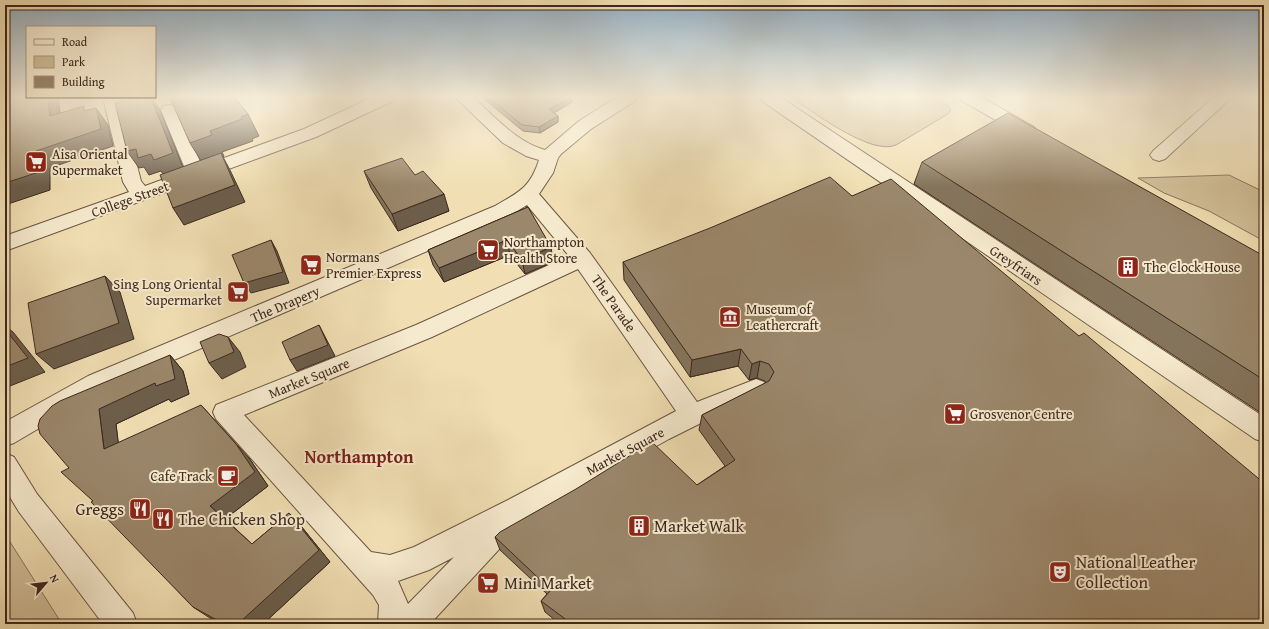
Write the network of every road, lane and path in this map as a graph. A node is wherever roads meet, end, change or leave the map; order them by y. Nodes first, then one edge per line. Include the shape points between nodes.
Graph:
1 (118, 126) edge
2 (176, 126) edge
3 (325, 126) edge
4 (496, 126) edge
5 (583, 126) edge
6 (810, 126) edge
7 (1019, 126) edge
8 (1190, 126) edge
9 (1042, 139) edge
10 (1159, 155) dead end
11 (550, 157) junction
12 (197, 175) junction
13 (141, 195) junction
14 (529, 195) junction
15 (5, 244) edge
16 (582, 258) junction
17 (756, 389) edge
18 (692, 415) junction
19 (1264, 431) edge
20 (5, 435) edge
21 (5, 465) edge
22 (516, 510) junction
23 (364, 565) junction
24 (122, 624) edge
25 (393, 624) edge
26 (410, 624) edge

1 - 13 street via 132,182
2 - 12 street
3 - 12 street, College Street
4 - 11 street via 509,139 532,152
5 - 11 street
6 - 19 street, Greyfriars
7 - 9 street
8 - 10 street
11 - 14 street, The Drapery via 544,173
12 - 13 street, College Street
13 - 15 street, College Street
14 - 16 street, The Parade
14 - 20 street, The Drapery via 502,211 96,383
16 - 18 street, The Parade
16 - 23 street, Market Square via 424,331 225,412
17 - 18 street, Market Square
18 - 22 street, Market Square
21 - 24 street via 28,502
22 - 23 street, Market Square via 419,560 390,569
22 - 26 street, Market Square
23 - 25 street, Market Square via 389,591 394,604

